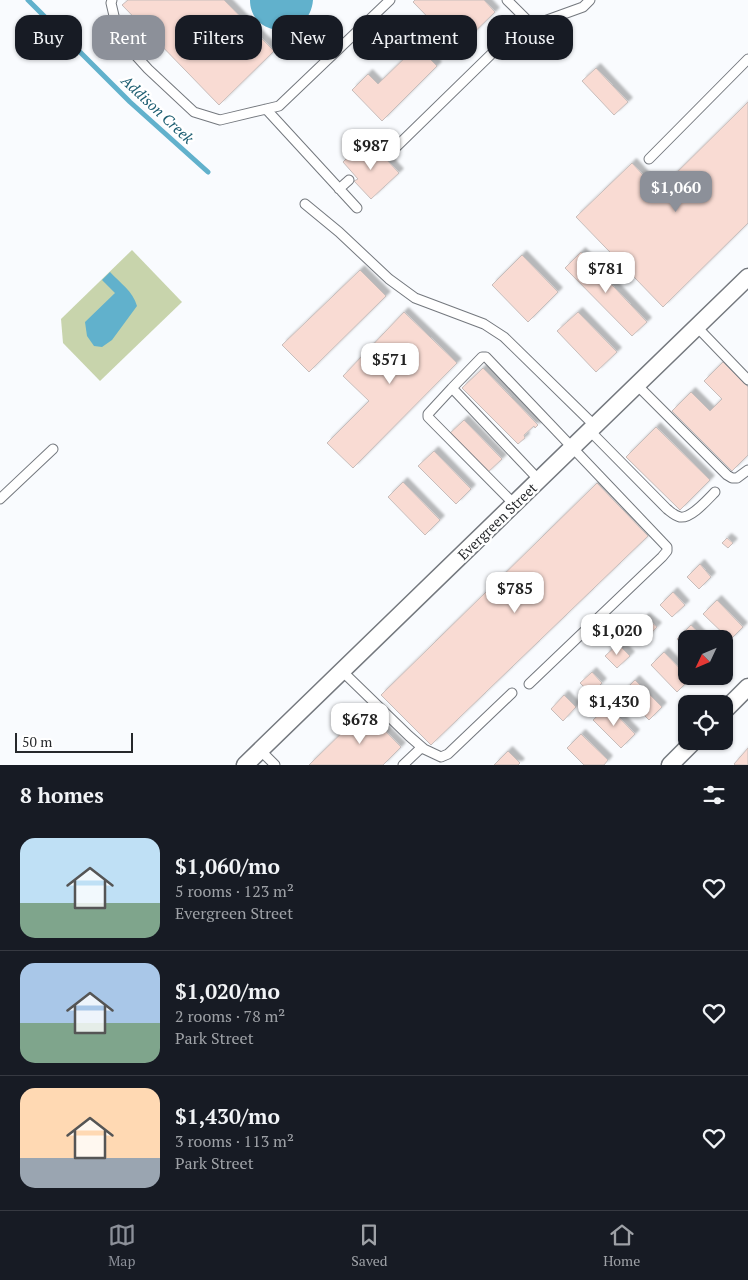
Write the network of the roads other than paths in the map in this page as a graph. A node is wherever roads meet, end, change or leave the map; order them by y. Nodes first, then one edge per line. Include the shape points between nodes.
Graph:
1 (112, 0) edge
2 (390, 0) edge
3 (508, 0) edge
4 (590, 0) edge
5 (522, 15) edge
6 (560, 15) edge
7 (487, 58) edge
8 (748, 59) edge
9 (266, 109) junction
10 (392, 151) dead end
11 (649, 159) dead end
12 (349, 180) dead end
13 (340, 189) junction
14 (305, 204) dead end
15 (357, 208) dead end
16 (748, 277) edge
17 (697, 327) junction
18 (748, 380) edge
19 (637, 385) junction
20 (452, 388) junction
21 (592, 428) junction
22 (572, 448) junction
23 (53, 449) dead end
24 (748, 470) edge
25 (539, 480) junction
26 (715, 492) dead end
27 (0, 499) edge
28 (514, 504) junction
29 (342, 672) junction
30 (529, 684) dead end
31 (512, 693) dead end
32 (746, 694) edge
33 (733, 704) edge
34 (422, 747) junction
35 (260, 750) junction
36 (685, 750) edge
37 (245, 765) edge
38 (275, 765) edge
39 (403, 765) edge
40 (670, 765) edge

1 - 9 lane via 119,37 194,112 220,120
2 - 9 lane via 279,106
3 - 5 lane
4 - 6 lane via 583,7
7 - 10 lane
8 - 11 lane
9 - 13 lane
12 - 13 lane
13 - 15 lane
14 - 21 lane via 415,298 484,324 504,337
16 - 17 street, Evergreen Street
17 - 18 lane
17 - 19 street, Evergreen Street
19 - 21 street, Evergreen Street
19 - 24 lane via 732,478
20 - 22 lane via 482,357 486,357
20 - 25 lane
20 - 28 lane via 428,417
21 - 22 street, Evergreen Street
21 - 26 lane via 678,517 685,518
22 - 25 street, Evergreen Street
22 - 30 lane via 667,546 662,557
23 - 27 lane
25 - 28 street, Evergreen Street
28 - 29 street, Evergreen Street
29 - 34 lane
29 - 35 street, Evergreen Street
31 - 34 lane via 448,754 441,757
32 - 33 street
34 - 39 lane
35 - 37 street, Evergreen Street
35 - 38 lane
36 - 40 street

